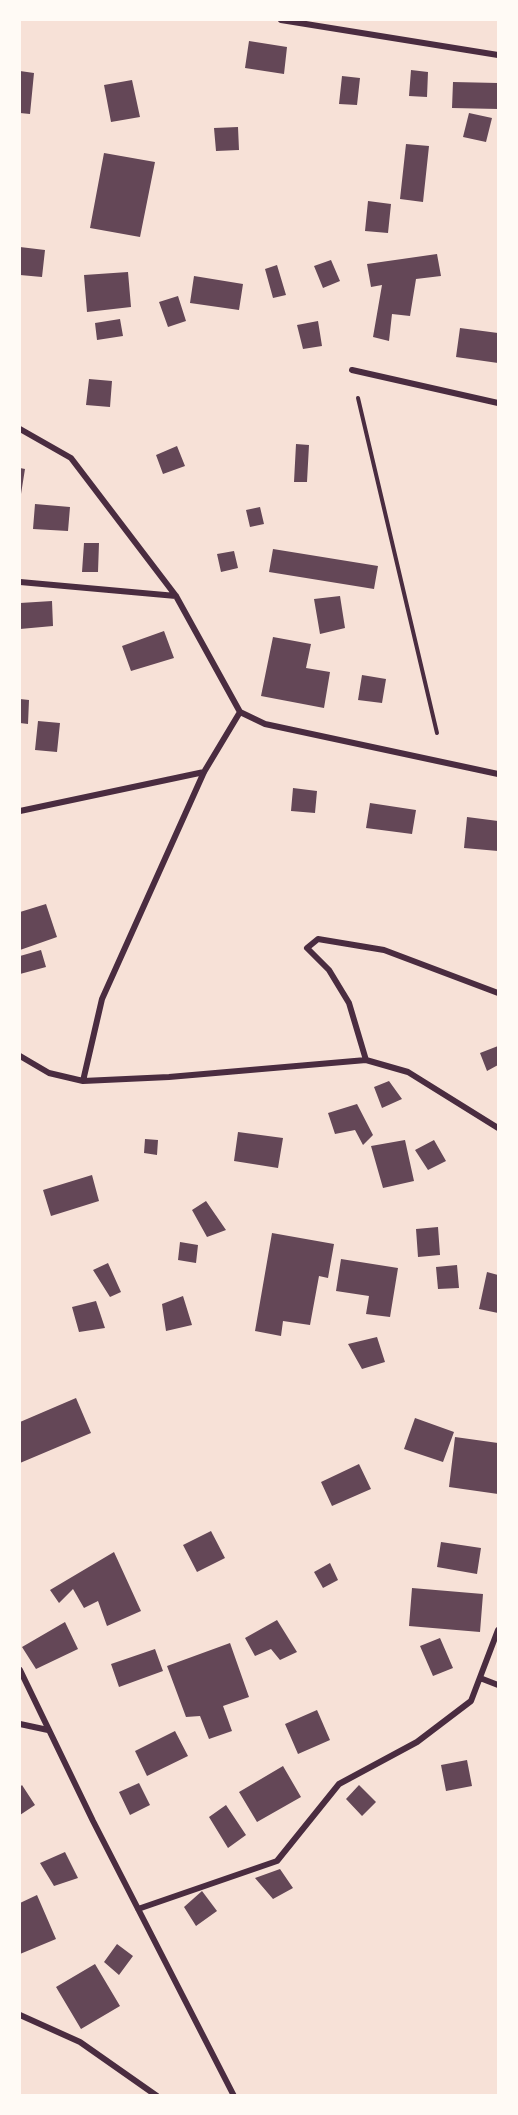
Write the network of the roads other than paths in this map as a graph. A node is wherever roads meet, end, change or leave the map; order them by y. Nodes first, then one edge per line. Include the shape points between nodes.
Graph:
1 (281, 20) edge
2 (498, 55) edge
3 (352, 370) road end
4 (498, 403) edge
5 (20, 429) edge
6 (20, 582) edge
7 (176, 596) junction
8 (240, 712) junction
9 (204, 772) junction
10 (498, 774) edge
11 (20, 811) edge
12 (498, 993) edge
13 (20, 1058) edge
14 (366, 1060) junction
15 (83, 1081) junction
16 (498, 1128) edge
17 (498, 1630) edge
18 (20, 1670) edge
19 (480, 1678) junction
20 (498, 1684) edge
21 (20, 1724) edge
22 (48, 1730) junction
23 (138, 1909) junction
24 (20, 2014) edge
25 (157, 2096) edge
26 (234, 2096) edge

1 - 2 street
3 - 4 street
5 - 7 street via 71,458
6 - 7 street
7 - 8 street
8 - 9 street
8 - 10 street via 265,724
9 - 11 street
9 - 15 street via 102,999
12 - 14 street via 384,950 318,939 307,948 329,970 349,1004
13 - 15 street via 48,1073
14 - 15 street
14 - 16 street via 408,1072
17 - 19 street
18 - 22 street
19 - 20 street
19 - 23 street via 471,1701 417,1742 339,1784 277,1861
21 - 22 street
22 - 23 street
23 - 26 street
24 - 25 street via 80,2042

